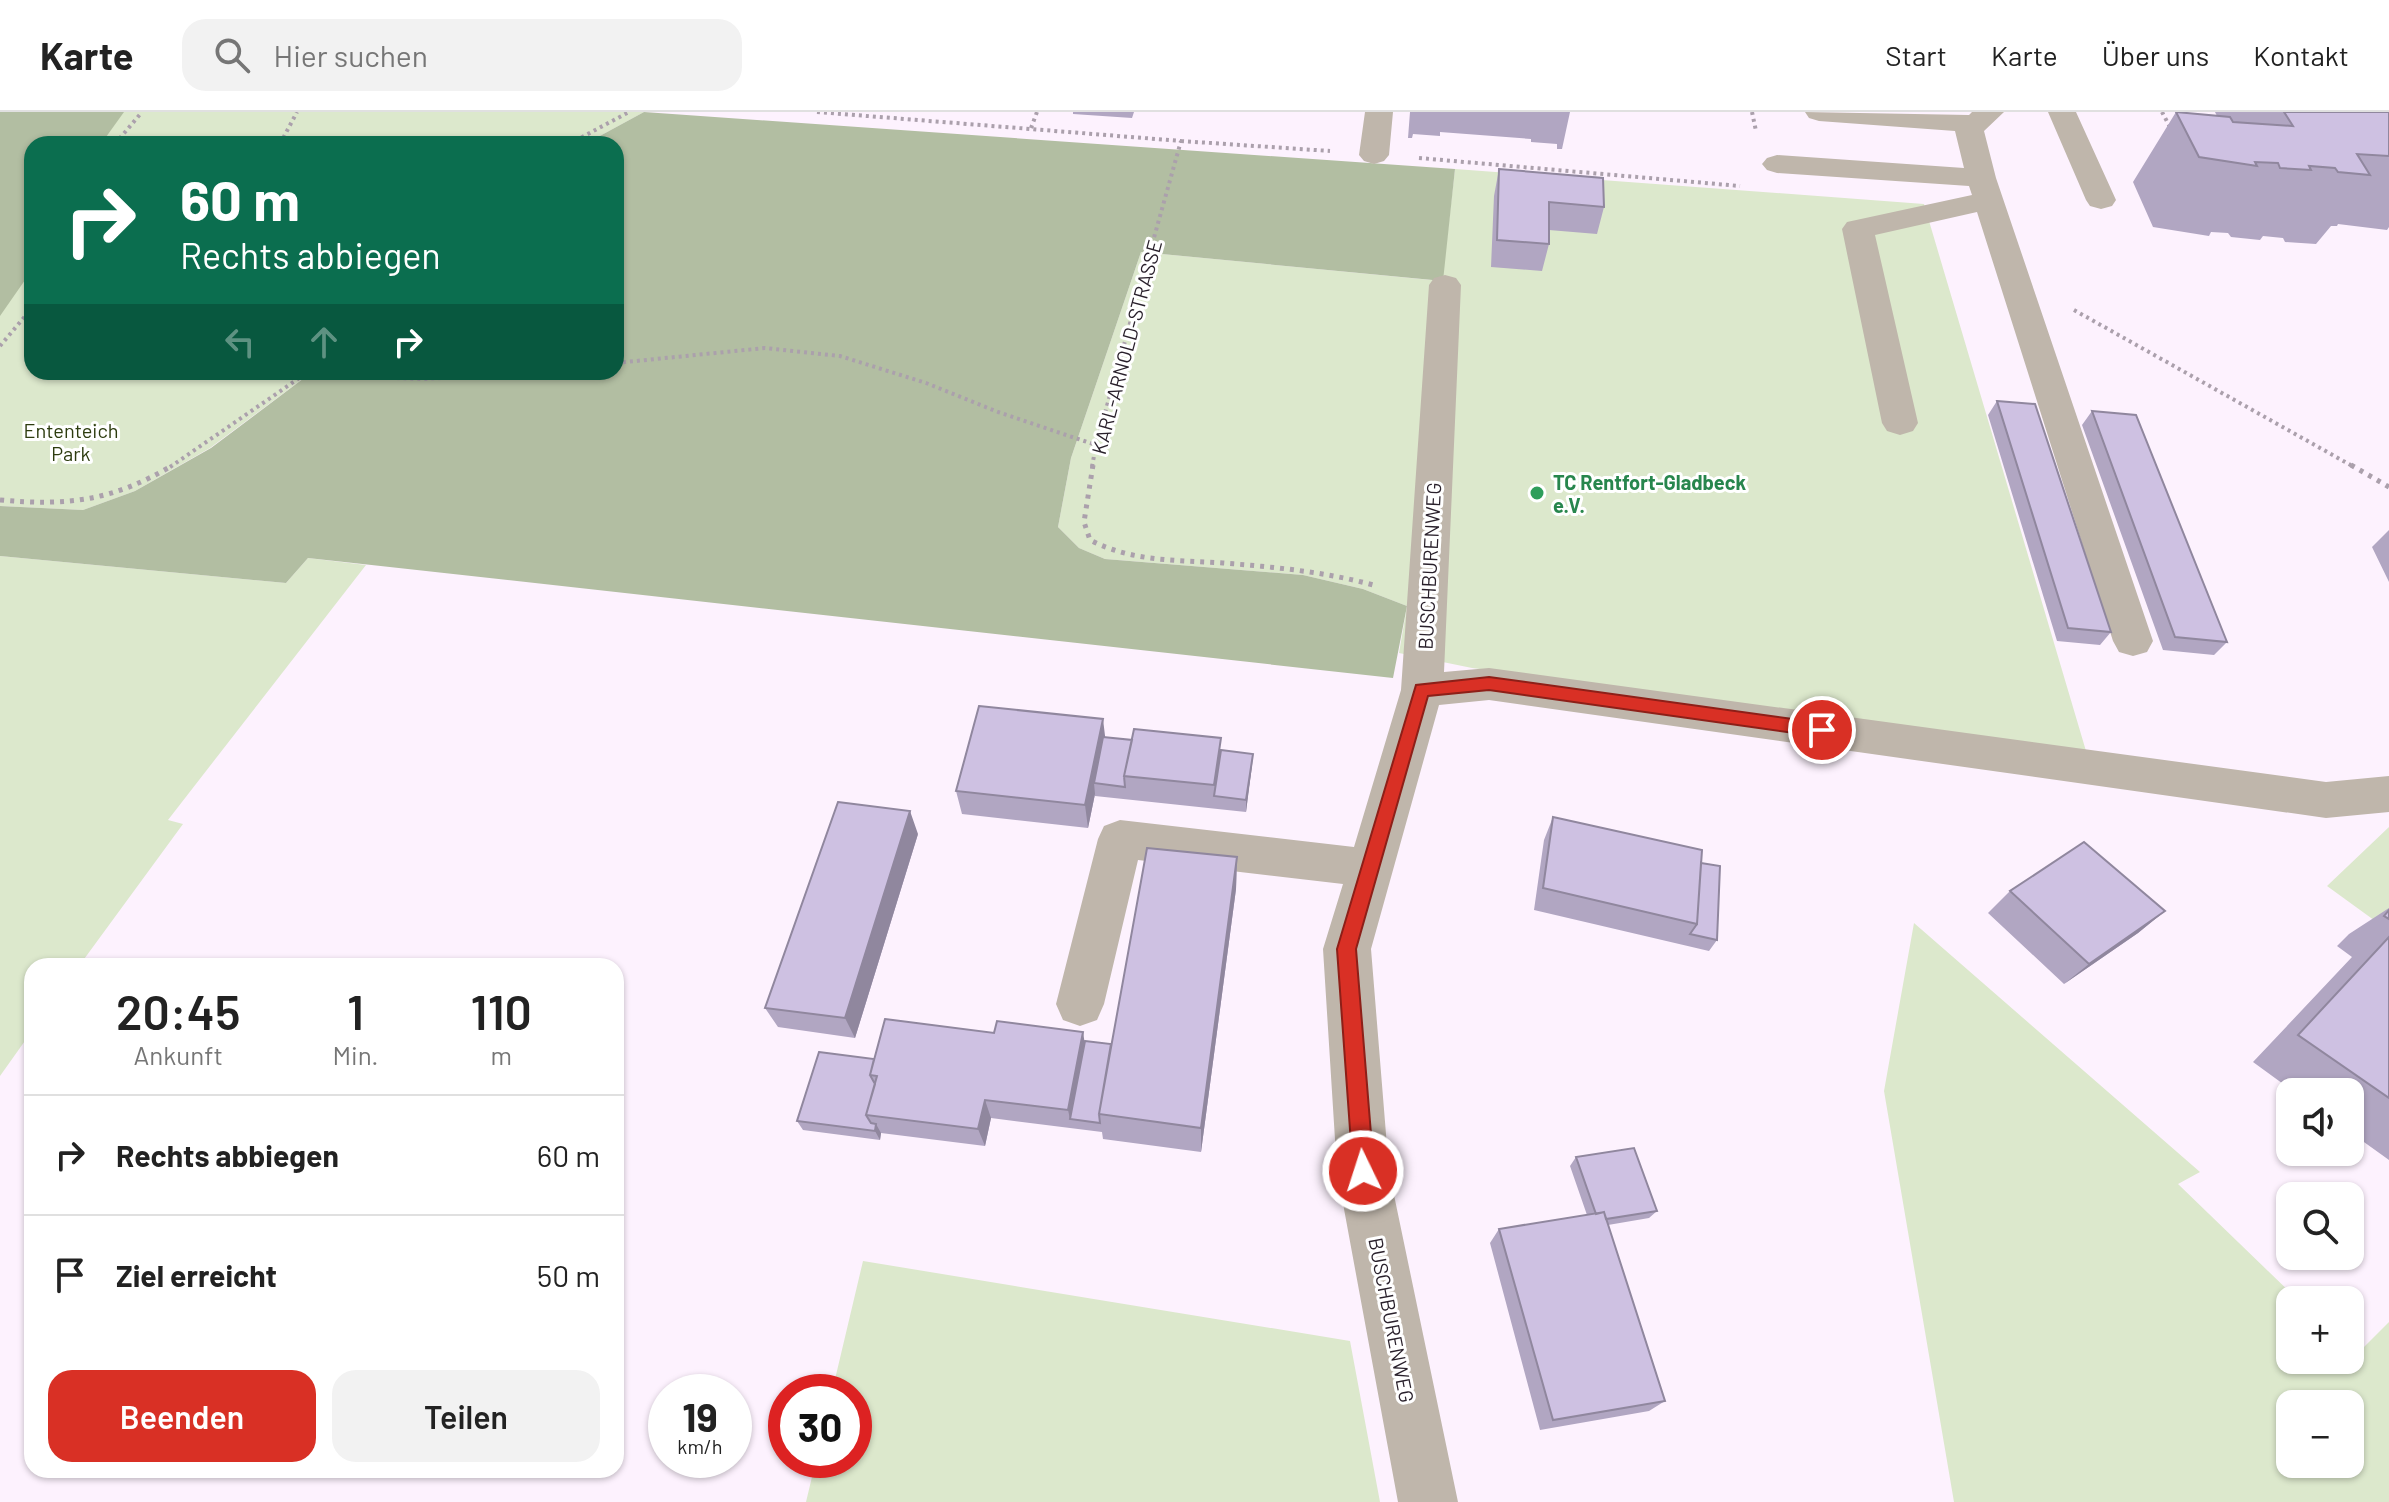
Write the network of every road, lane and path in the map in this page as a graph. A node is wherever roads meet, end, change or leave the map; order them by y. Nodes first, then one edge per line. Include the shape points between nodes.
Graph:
1 (142, 112) edge
2 (297, 112) edge
3 (629, 112) edge
4 (817, 112) edge
5 (1037, 112) edge
6 (1379, 112) edge
7 (1819, 112) edge
8 (2062, 112) edge
9 (2162, 112) edge
10 (1983, 118) edge
11 (1031, 128) junction
12 (122, 136) edge
13 (284, 136) edge
14 (584, 136) edge
15 (2177, 139) dead end
16 (1181, 141) junction
17 (1374, 155) junction
18 (1777, 164) dead end
19 (1752, 187) dead end
20 (1984, 189) junction
21 (2101, 200) dead end
22 (2013, 277) junction
23 (1445, 285) dead end
24 (24, 318) edge
25 (0, 346) edge
26 (624, 362) edge
27 (296, 380) edge
28 (1900, 423) dead end
29 (1096, 445) junction
30 (2389, 487) edge
31 (0, 500) edge
32 (1427, 613) junction
33 (2133, 641) dead end
34 (1422, 690) junction
35 (2389, 794) edge
36 (1371, 868) junction
37 (1080, 1004) dead end
38 (1428, 1502) edge

1 - 12 path
2 - 13 path
3 - 14 path
4 - 11 path
5 - 11 path
6 - 17 street
7 - 10 street
8 - 21 street
9 - 15 path
10 - 20 street via 1969,129
11 - 16 path
16 - 17 path
16 - 29 path, KARL-ARNOLD-STRASSE
17 - 19 path
18 - 20 street
20 - 22 street
20 - 28 street via 1858,229
22 - 30 path
22 - 33 street
23 - 32 street, BUSCHBURENWEG
24 - 25 path
26 - 29 path via 765,348 827,354 883,368
27 - 31 path via 169,468 130,488 80,502
29 - 32 path, KARL-ARNOLD-STRASSE via 1084,522 1090,540 1113,554 1303,570 1359,580 1394,591
32 - 34 street, BUSCHBURENWEG
34 - 35 street via 1489,684 2326,800
34 - 36 street, BUSCHBURENWEG
36 - 37 street via 1120,839
36 - 38 street, BUSCHBURENWEG via 1347,949 1363,1171

